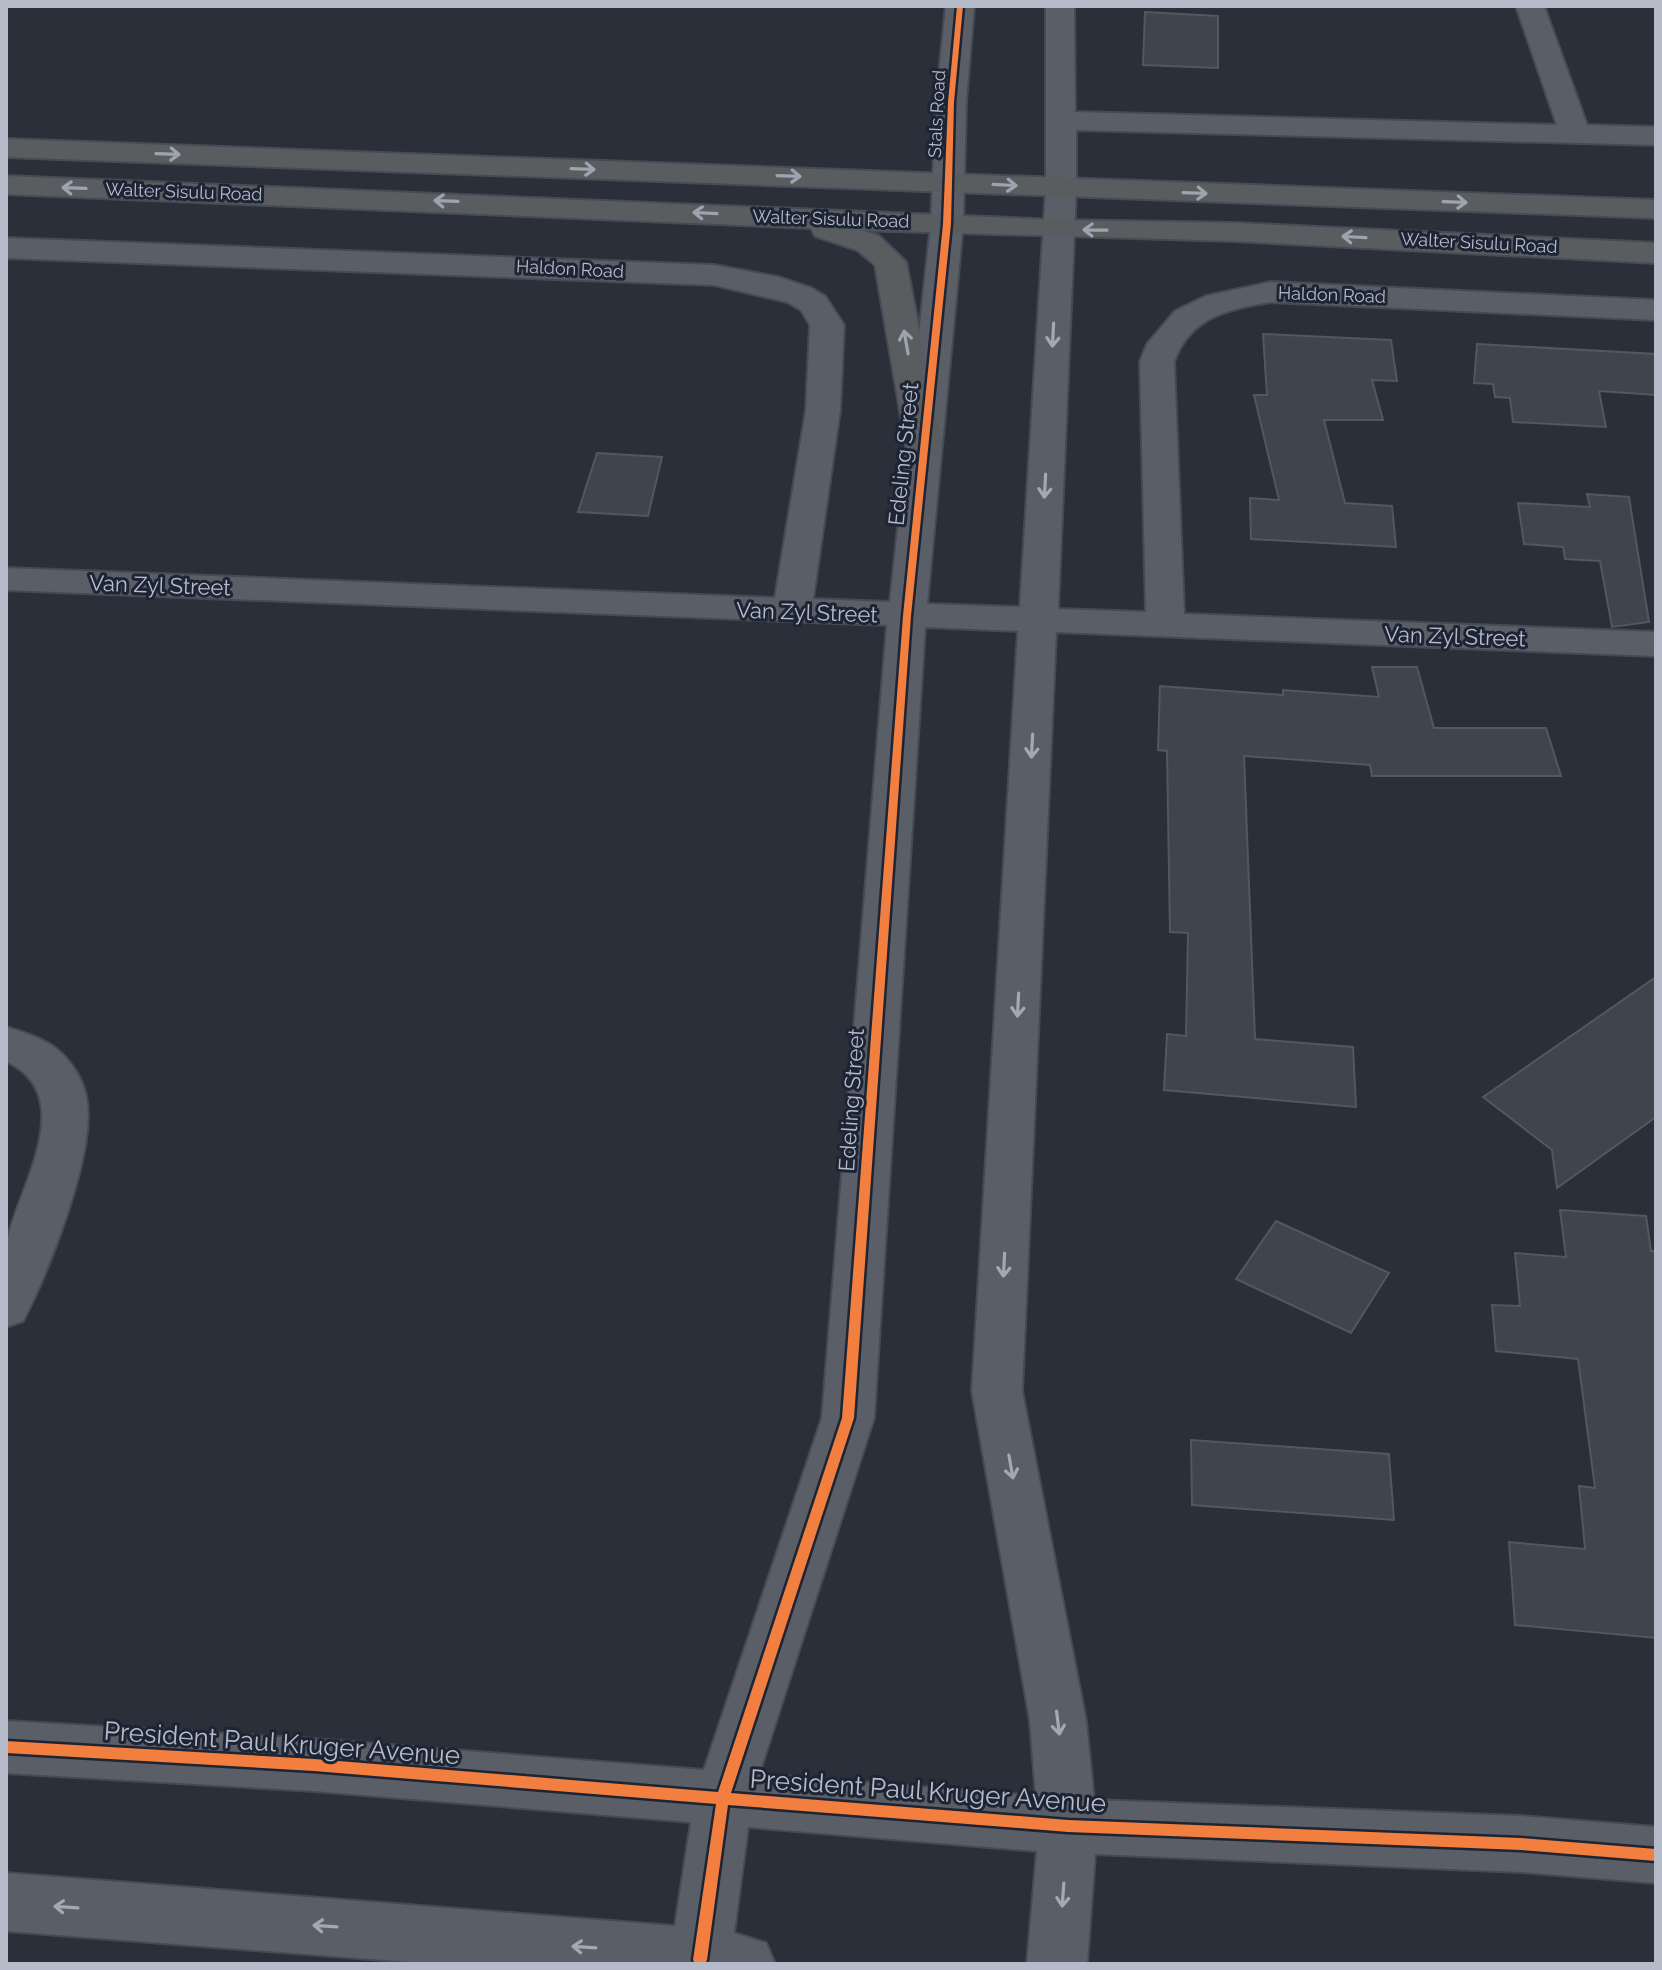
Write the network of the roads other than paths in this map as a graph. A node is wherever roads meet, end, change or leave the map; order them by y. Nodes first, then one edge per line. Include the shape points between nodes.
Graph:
1 (960, 6) edge
2 (1060, 6) edge
3 (1530, 6) edge
4 (1063, 121) junction
5 (1575, 133) junction
6 (1656, 136) edge
7 (6, 148) edge
8 (298, 159) junction
9 (6, 185) edge
10 (1061, 188) junction
11 (284, 195) junction
12 (948, 203) junction
13 (1656, 209) edge
14 (783, 217) junction
15 (1059, 229) junction
16 (6, 248) edge
17 (1656, 253) edge
18 (1656, 310) edge
19 (924, 446) junction
20 (6, 579) edge
21 (792, 612) junction
22 (907, 616) junction
23 (1039, 620) junction
24 (1165, 625) junction
25 (1656, 644) edge
26 (6, 1044) edge
27 (6, 1307) edge
28 (6, 1747) edge
29 (723, 1797) junction
30 (1068, 1826) junction
31 (1656, 1855) edge
32 (6, 1902) edge
33 (723, 1962) edge
34 (1057, 1964) edge

1 - 12 street, Stals Road
2 - 4 street
3 - 5 street
4 - 5 street
4 - 10 street
5 - 6 street
7 -> 8 highway, Walter Sisulu Road
8 - 11 highway
8 -> 12 highway, Walter Sisulu Road
11 -> 9 highway, Walter Sisulu Road
12 -> 10 highway, Walter Sisulu Road
10 -> 13 highway, Walter Sisulu Road
10 - 15 street
14 -> 11 highway, Walter Sisulu Road
12 - 14 highway, Walter Sisulu Road
12 - 15 highway, Walter Sisulu Road
12 - 19 street, Edeling Street
19 -> 14 highway via 890,262 857,238
17 -> 15 highway, Walter Sisulu Road via 1234,232
15 -> 23 street
16 - 21 street, Haldon Road via 714,275 799,295 821,313 829,343
18 - 24 street, Haldon Road via 1271,292 1195,311 1162,342 1157,362
19 - 22 street, Edeling Street
20 - 21 street, Van Zyl Street
21 - 22 street, Van Zyl Street
22 - 23 street, Van Zyl Street
22 - 29 street, Edeling Street via 848,1418
23 - 24 street, Van Zyl Street
23 -> 30 street via 997,1391 1058,1721
24 - 25 street, Van Zyl Street
26 - 27 street via 39,1057 60,1084 65,1117 47,1198
28 - 29 street, President Paul Kruger Avenue
29 - 30 street, President Paul Kruger Avenue
29 - 33 street, Edeling Street
30 - 31 street, President Paul Kruger Avenue via 1506,1843
30 -> 34 street
33 -> 32 street via 620,1949

